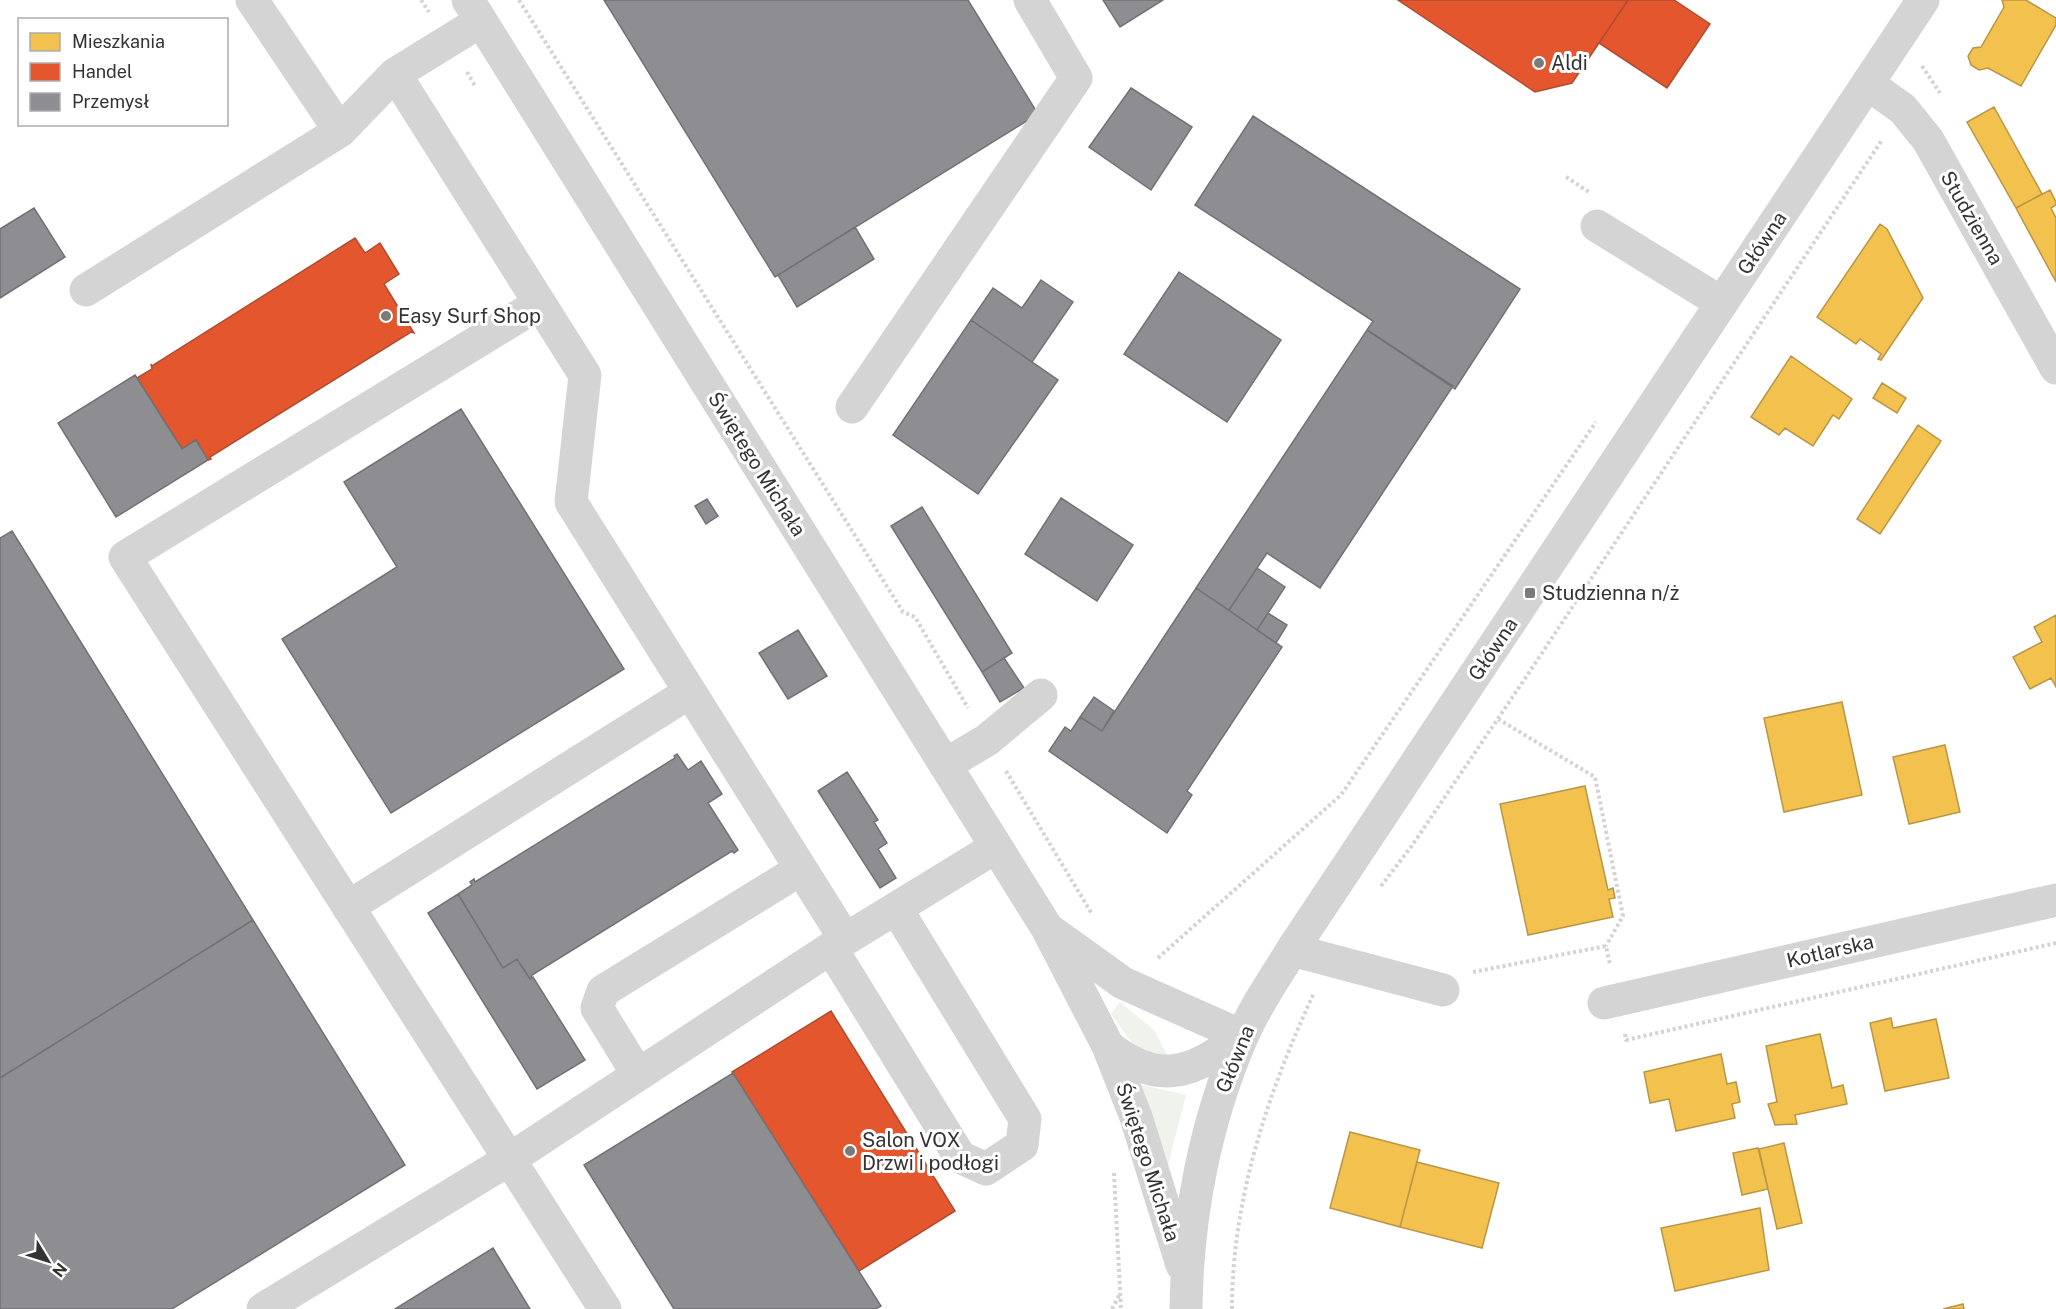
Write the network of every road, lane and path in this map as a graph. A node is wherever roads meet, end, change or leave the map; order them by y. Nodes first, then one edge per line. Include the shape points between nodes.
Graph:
1 (252, 0) edge
2 (421, 0) edge
3 (519, 0) edge
4 (1030, 0) edge
5 (1923, 0) edge
6 (475, 10) edge
7 (447, 41) junction
8 (1928, 57) dead end
9 (395, 74) junction
10 (1868, 84) junction
11 (479, 91) dead end
12 (1903, 109) junction
13 (340, 131) junction
14 (1597, 226) dead end
15 (86, 290) dead end
16 (1722, 303) junction
17 (539, 304) junction
18 (2056, 368) edge
19 (852, 407) dead end
20 (1598, 419) dead end
21 (690, 692) junction
22 (1041, 695) dead end
23 (1498, 719) junction
24 (987, 740) junction
25 (945, 765) junction
26 (996, 847) junction
27 (801, 869) junction
28 (1377, 892) dead end
29 (2056, 900) edge
30 (348, 907) junction
31 (896, 908) junction
32 (1097, 923) dead end
33 (1047, 928) junction
34 (838, 944) junction
35 (1606, 946) dead end
36 (1292, 950) junction
37 (1156, 960) dead end
38 (1330, 960) junction
39 (1443, 990) dead end
40 (1604, 1003) dead end
41 (1242, 1036) junction
42 (1108, 1046) junction
43 (637, 1073) junction
44 (510, 1159) junction
45 (1113, 1164) dead end
46 (1120, 1293) junction
47 (1186, 1293) edge
48 (263, 1309) edge
49 (605, 1309) edge
50 (1112, 1309) edge
51 (1121, 1309) edge
52 (1232, 1309) edge

1 - 13 street
2 - 7 path
3 - 24 path via 903,612 915,617
4 - 19 street via 1076,78
5 - 10 street, Główna
6 - 7 street
6 - 25 street, Świętego Michała
7 - 9 street
7 - 11 path
8 - 12 path via 1912,82
9 - 13 street
9 - 17 street
10 - 12 street, Studzienna
10 - 16 street, Główna
12 - 18 street, Studzienna via 1928,140
12 - 23 path
13 - 15 street
14 - 16 street
16 - 36 street, Główna
17 - 21 street via 585,375 571,502
17 - 30 street via 125,557
20 - 37 path via 1341,795
21 - 27 street
21 - 30 street
22 - 24 street
23 - 28 path
23 - 35 path via 1595,777 1623,916
24 - 25 street
24 - 32 path
25 - 26 street, Świętego Michała
26 - 31 street
26 - 33 street, Świętego Michała
27 - 34 street
27 - 43 street via 603,991 597,1008
29 - 40 street, Kotlarska
30 - 44 street
31 - 34 street
31 - 34 street via 1025,1119 1022,1145 986,1168 960,1157
33 - 41 street, Świętego Michała via 1123,983
33 - 42 street, Świętego Michała
34 - 43 street
36 - 38 street
36 - 41 street, Główna
38 - 39 street
38 - 52 path via 1286,1054 1260,1134 1238,1219
41 - 42 street, Świętego Michała via 1215,1056 1184,1070 1141,1069
41 - 47 street, Główna via 1206,1143 1193,1212
42 - 47 street, Świętego Michała via 1136,1117
43 - 44 street
44 - 48 street
44 - 49 street
45 - 46 path
46 - 50 path
46 - 51 path

